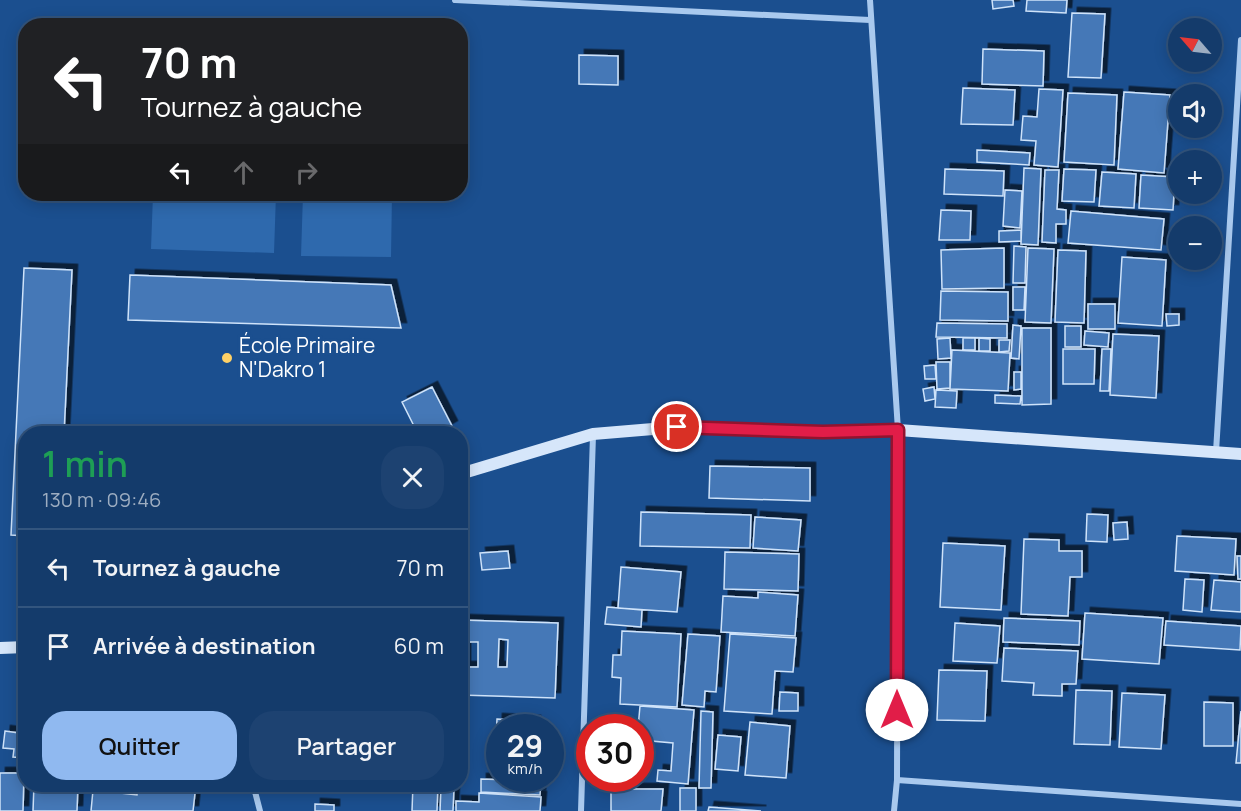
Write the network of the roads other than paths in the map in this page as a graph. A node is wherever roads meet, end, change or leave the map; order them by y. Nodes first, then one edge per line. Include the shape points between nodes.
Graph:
1 (455, 0) edge
2 (870, 0) edge
3 (870, 20) junction
4 (1241, 40) edge
5 (898, 430) junction
6 (593, 434) junction
7 (1216, 452) junction
8 (1241, 454) edge
9 (468, 472) edge
10 (18, 647) edge
11 (0, 648) edge
12 (897, 780) junction
13 (255, 792) edge
14 (1197, 801) junction
15 (1241, 804) edge
16 (260, 811) edge
17 (581, 811) edge
18 (894, 811) edge
19 (1197, 811) edge

1 - 3 street
2 - 3 street
3 - 5 street
4 - 7 street
5 - 6 street via 823,432 677,427
5 - 7 street
5 - 12 street
6 - 9 street
6 - 17 street
7 - 8 street
10 - 11 street
12 - 14 street
12 - 18 street
13 - 16 street
14 - 15 street
14 - 19 street

